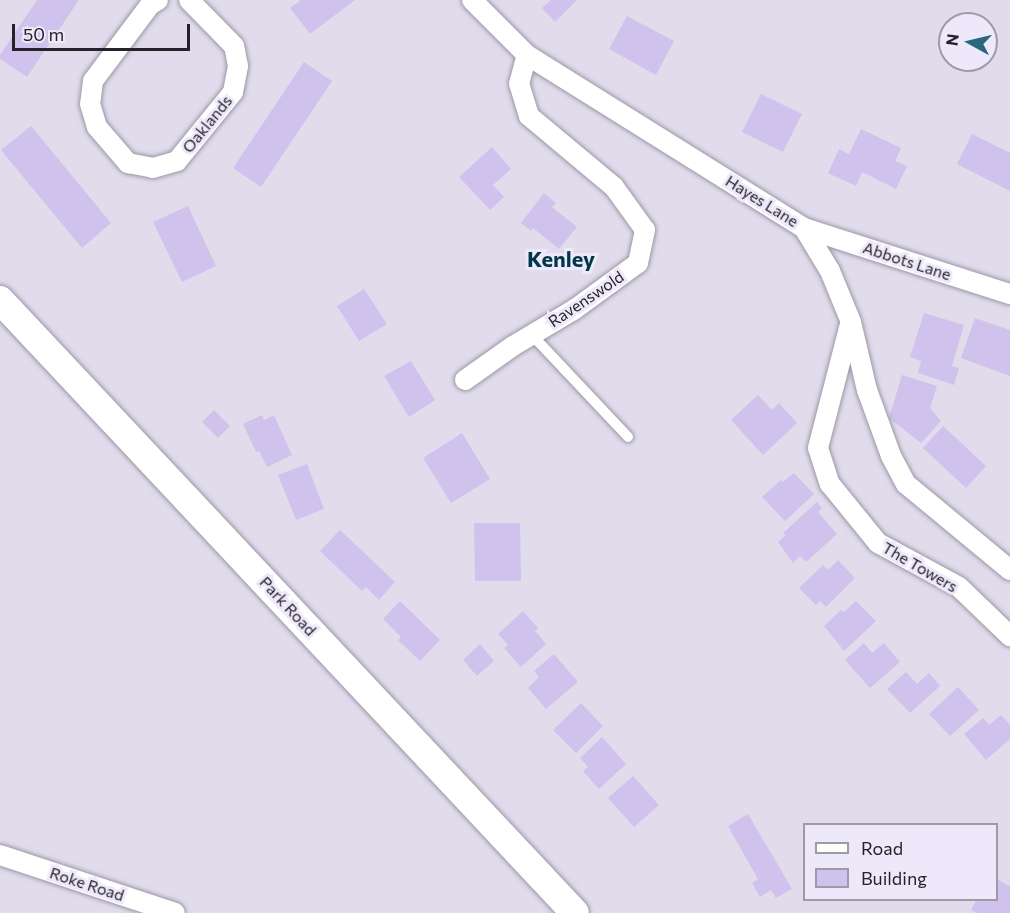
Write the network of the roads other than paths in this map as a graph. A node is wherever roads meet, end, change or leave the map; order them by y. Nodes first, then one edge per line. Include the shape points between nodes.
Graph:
1 (158, 0) edge
2 (189, 0) edge
3 (472, 0) edge
4 (528, 55) junction
5 (804, 228) junction
6 (1010, 294) edge
7 (0, 300) edge
8 (851, 322) junction
9 (532, 334) junction
10 (465, 380) dead end
11 (628, 437) dead end
12 (1010, 570) edge
13 (1010, 636) edge
14 (0, 855) edge
15 (175, 913) edge
16 (576, 913) edge

1 - 2 street, Oaklands via 150,5 93,81 90,104 97,127 128,163 153,168 177,161 233,92 238,66 234,46
3 - 4 street, Hayes Lane
4 - 5 street, Hayes Lane
4 - 9 street, Ravenswold via 519,84 529,116 614,187 645,230 638,263 575,309
5 - 6 street, Abbots Lane
5 - 8 street, Hayes Lane via 830,271
7 - 16 street, Park Road
8 - 12 street, Hayes Lane via 867,390 891,456 906,484
8 - 13 street, The Towers via 818,448 830,484 878,543 958,587
9 - 10 street, Ravenswold
9 - 11 lane
14 - 15 street, Roke Road

